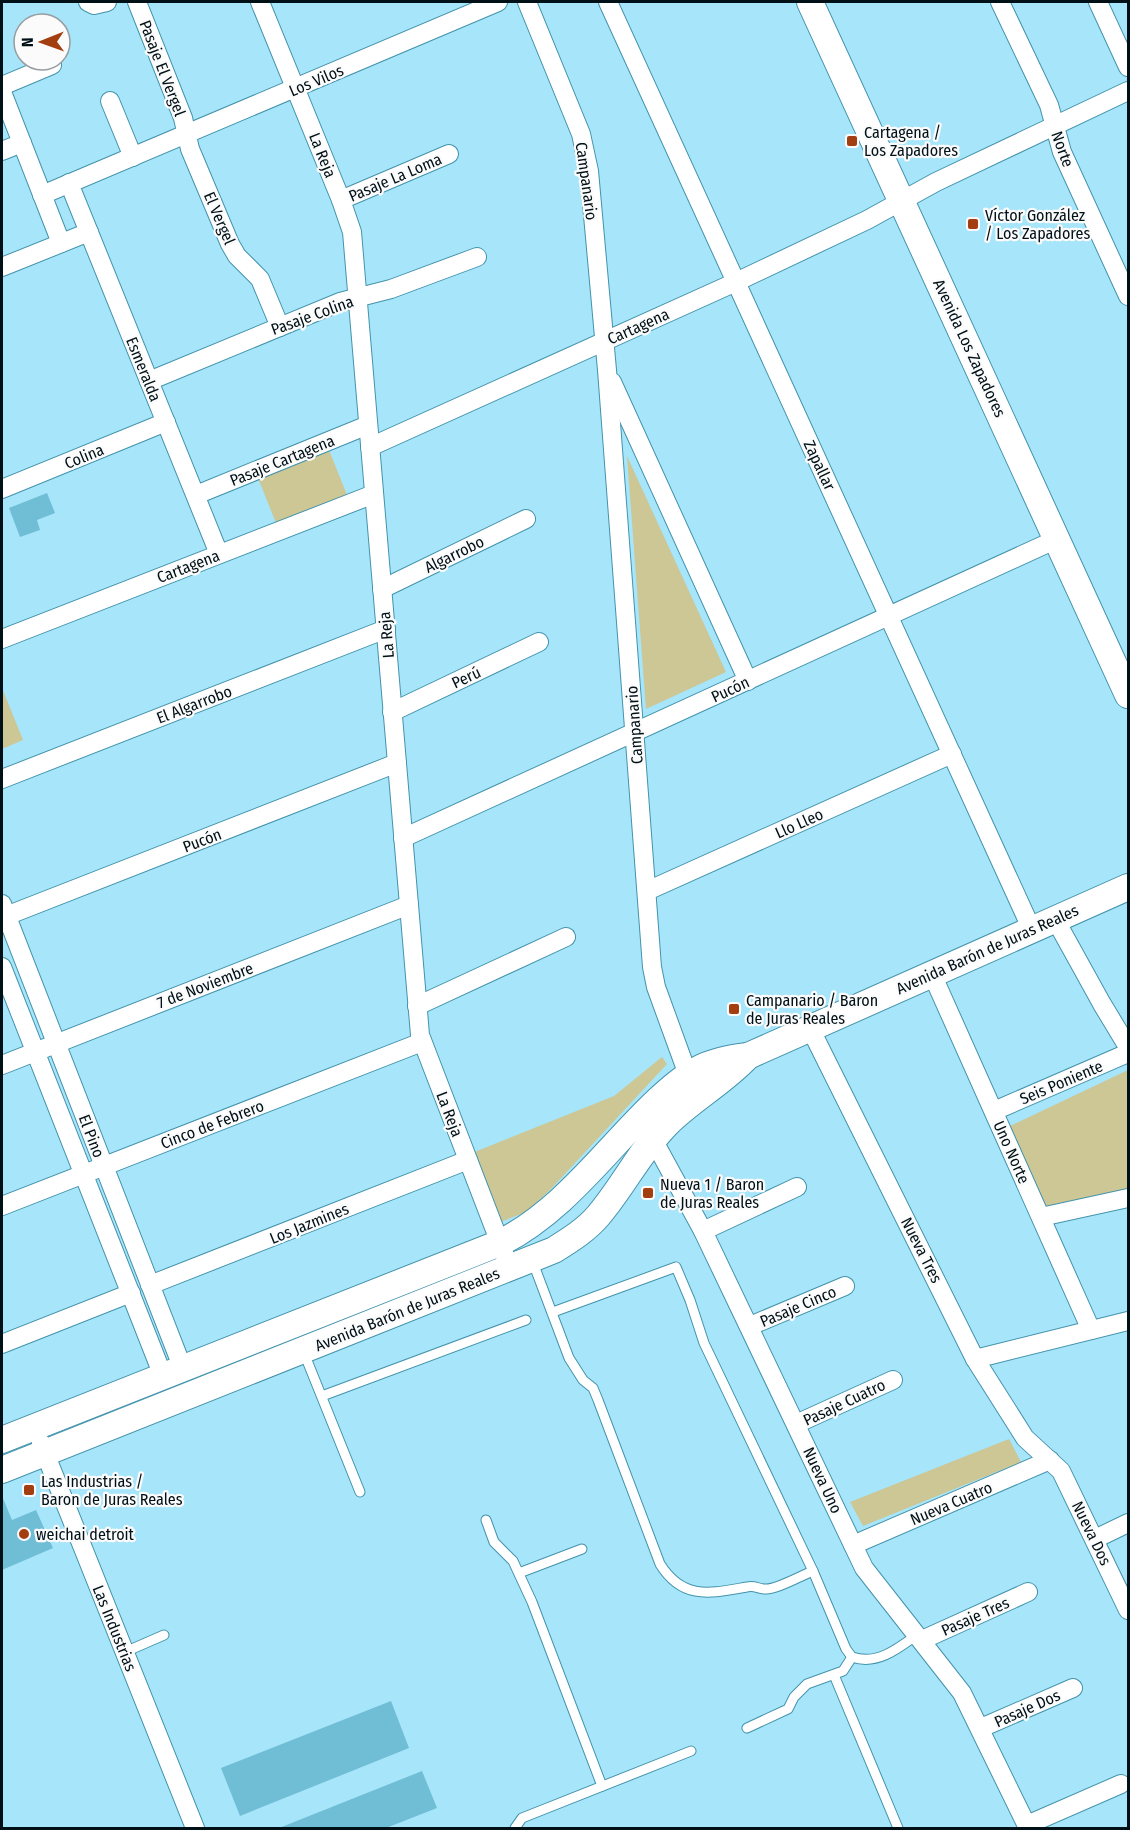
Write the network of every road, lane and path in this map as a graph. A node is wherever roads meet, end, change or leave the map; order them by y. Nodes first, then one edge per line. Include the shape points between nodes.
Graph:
1 (88, 2) edge
2 (107, 2) edge
3 (137, 2) edge
4 (261, 2) edge
5 (498, 2) edge
6 (527, 2) edge
7 (608, 2) edge
8 (810, 2) edge
9 (1000, 2) edge
10 (1098, 2) edge
11 (1128, 67) edge
12 (37, 72) edge
13 (2, 86) edge
14 (296, 89) junction
15 (1128, 91) edge
16 (2, 92) edge
17 (110, 101) dead end
18 (1055, 126) junction
19 (187, 134) junction
20 (22, 143) junction
21 (2, 151) edge
22 (449, 154) dead end
23 (133, 157) junction
24 (69, 183) junction
25 (42, 195) junction
26 (341, 200) junction
27 (903, 200) junction
28 (89, 232) junction
29 (61, 243) junction
30 (477, 257) dead end
31 (2, 267) edge
32 (736, 282) junction
33 (1128, 296) edge
34 (358, 298) junction
35 (280, 327) junction
36 (603, 342) junction
37 (607, 370) junction
38 (149, 381) junction
39 (166, 422) junction
40 (368, 425) junction
41 (370, 447) junction
42 (2, 489) edge
43 (374, 494) junction
44 (196, 495) junction
45 (526, 519) dead end
46 (1058, 539) junction
47 (219, 554) junction
48 (382, 589) junction
49 (889, 616) junction
50 (386, 629) junction
51 (2, 639) edge
52 (539, 642) dead end
53 (748, 681) junction
54 (1128, 694) edge
55 (392, 711) junction
56 (635, 732) junction
57 (952, 754) junction
58 (397, 763) junction
59 (2, 779) edge
60 (403, 838) junction
61 (1128, 886) edge
62 (647, 891) junction
63 (409, 905) junction
64 (4, 910) edge
65 (1055, 919) junction
66 (1032, 930) junction
67 (566, 937) dead end
68 (2, 967) edge
69 (932, 974) junction
70 (417, 1006) junction
71 (810, 1028) junction
72 (422, 1042) junction
73 (56, 1043) junction
74 (1128, 1047) edge
75 (35, 1052) junction
76 (1128, 1053) edge
77 (748, 1056) junction
78 (2, 1065) edge
79 (688, 1075) junction
80 (994, 1112) junction
81 (640, 1116) junction
82 (653, 1140) junction
83 (468, 1160) junction
84 (104, 1166) junction
85 (84, 1174) junction
86 (797, 1187) dead end
87 (1128, 1198) edge
88 (2, 1206) edge
89 (1041, 1217) junction
90 (703, 1231) junction
91 (500, 1243) junction
92 (521, 1264) junction
93 (150, 1285) junction
94 (845, 1286) dead end
95 (131, 1293) junction
96 (553, 1312) junction
97 (526, 1320) dead end
98 (1128, 1322) edge
99 (750, 1326) junction
100 (1091, 1330) junction
101 (298, 1338) junction
102 (2, 1344) edge
103 (975, 1359) junction
104 (173, 1373) junction
105 (893, 1380) dead end
106 (322, 1396) junction
107 (796, 1424) junction
108 (35, 1427) junction
109 (2, 1440) edge
110 (45, 1453) junction
111 (1050, 1460) junction
112 (2, 1470) edge
113 (360, 1492) dead end
114 (486, 1520) dead end
115 (1128, 1522) edge
116 (1095, 1539) junction
117 (853, 1545) junction
118 (582, 1549) dead end
119 (813, 1571) junction
120 (519, 1572) junction
121 (1028, 1592) dead end
122 (1128, 1610) edge
123 (164, 1635) dead end
124 (920, 1637) junction
125 (125, 1652) junction
126 (852, 1657) junction
127 (834, 1675) junction
128 (1073, 1688) dead end
129 (747, 1728) dead end
130 (981, 1728) junction
131 (691, 1750) dead end
132 (1121, 1784) dead end
133 (602, 1786) junction
134 (1024, 1827) edge
135 (195, 1828) edge
136 (515, 1828) edge
137 (898, 1828) edge

1 - 2 street
3 - 19 street, Pasaje El Vergel
4 - 14 street, La Reja
5 - 14 street, Los Vilos
6 - 36 street, Campanario via 578,127 587,159
7 - 32 street, Zapallar
8 - 27 street, Avenida Los Zapadores
9 - 18 street, Norte via 1049,105
10 - 11 street
12 - 13 street
14 - 19 street, Los Vilos
14 - 26 street, La Reja
15 - 18 street, Cartagena
16 - 20 street
17 - 23 street
18 - 27 street, Cartagena
18 - 33 street, Norte via 1062,152
19 - 23 street, Los Vilos
19 - 35 street, El Vergel via 230,244 260,279
20 - 21 street
20 - 25 street
22 - 26 street, Pasaje La Loma
23 - 24 street, Los Vilos
24 - 25 street, Los Vilos
24 - 28 street, Esmeralda
25 - 29 street
26 - 34 street, La Reja via 352,232
27 - 32 street, Cartagena
27 - 46 street, Avenida Los Zapadores
28 - 29 street
28 - 38 street, Esmeralda
29 - 31 street
30 - 34 street, Pasaje Colina
32 - 36 street, Cartagena
32 - 49 street, Zapallar
34 - 35 street, Pasaje Colina
34 - 40 street, La Reja
35 - 38 street, Pasaje Colina
36 - 37 street, Campanario
36 - 41 street, Cartagena
37 - 53 street, Campanario
37 - 56 street, Campanario
38 - 39 street, Esmeralda
39 - 42 street, Colina
39 - 44 street, Esmeralda
40 - 41 street, La Reja
40 - 44 street, Pasaje Cartagena
41 - 43 street, La Reja
43 - 47 street, Cartagena
43 - 48 street, La Reja
44 - 47 street, Esmeralda
45 - 48 street, Algarrobo
46 - 49 street, Pucón
46 - 54 street, Avenida Los Zapadores
47 - 51 street, Cartagena
48 - 50 street, La Reja
49 - 53 street, Pucón
49 - 57 street, Zapallar
50 - 55 street, La Reja
50 - 59 street, El Algarrobo
52 - 55 street, Perú
53 - 56 street, Pucón
55 - 58 street, La Reja
56 - 60 street, Pucón
56 - 62 street, Campanario
57 - 62 street, Llo Lleo
57 - 66 street, Zapallar
58 - 60 street, La Reja
58 - 64 street, Pucón
60 - 63 street, La Reja
61 - 65 street, Avenida Barón de Juras Reales
62 - 79 street, Campanario via 654,977
63 - 70 street, La Reja
63 - 73 street, 7 de Noviembre
64 - 73 street, El Pino
65 - 66 street, Avenida Barón de Juras Reales
65 - 74 street
66 - 69 street, Avenida Barón de Juras Reales
67 - 70 street
68 - 75 street, El Pino
69 - 71 street, Avenida Barón de Juras Reales
69 - 80 street, Uno Norte
70 - 72 street, La Reja
71 - 77 street, Avenida Barón de Juras Reales
71 - 103 street, Nueva Tres
72 - 83 street, La Reja
72 - 84 street, Cinco de Febrero
73 - 75 street, 7 de Noviembre
73 - 84 street, El Pino
75 - 78 street, 7 de Noviembre
75 - 85 street, El Pino
76 - 80 street, Seis Poniente
77 - 79 street, Avenida Barón de Juras Reales via 714,1061
77 - 82 street, Avenida Barón de Juras Reales via 682,1110
79 - 81 street, Avenida Barón de Juras Reales
80 - 89 street, Uno Norte
81 - 82 street, Nueva Uno
81 - 91 street, Avenida Barón de Juras Reales via 553,1208
82 - 90 street, Nueva Uno
82 - 92 street, Avenida Barón de Juras Reales via 597,1218 577,1236
83 - 91 street, La Reja
83 - 93 street, Los Jazmines
84 - 85 street, Cinco de Febrero
84 - 93 street, El Pino
85 - 88 street, Cinco de Febrero
85 - 95 street, El Pino
86 - 90 street
87 - 89 street
89 - 100 street, Uno Norte
90 - 99 street, Nueva Uno
91 - 92 street, La Reja
91 - 101 street, Avenida Barón de Juras Reales
92 - 96 lane
92 - 101 street, Avenida Barón de Juras Reales
93 - 104 street, El Pino
94 - 99 street, Pasaje Cinco
95 - 102 street
95 - 104 street, El Pino
96 - 119 lane via 569,1358 593,1388 668,1577 694,1592 713,1593 754,1585 767,1590
96 - 119 lane via 676,1267 704,1343
97 - 106 lane
98 - 100 street
99 - 107 street, Nueva Uno
100 - 103 street
101 - 104 street, Avenida Barón de Juras Reales
101 - 106 lane
101 - 110 street, Avenida Barón de Juras Reales
103 - 111 street, Nueva Tres via 1025,1438
104 - 108 street, Avenida Barón de Juras Reales
105 - 107 street, Pasaje Cuatro
106 - 113 lane
107 - 117 street, Nueva Uno
108 - 109 street, Avenida Barón de Juras Reales
108 - 110 street, Las Industrias
110 - 112 street, Avenida Barón de Juras Reales
110 - 125 street, Las Industrias
111 - 116 street, Nueva Dos via 1061,1471
111 - 117 street, Nueva Cuatro
114 - 120 lane via 494,1542
115 - 116 street
116 - 122 street, Nueva Dos
117 - 124 street, Nueva Uno via 864,1568
118 - 120 lane
119 - 126 lane
120 - 133 lane
121 - 124 street, Pasaje Tres
123 - 125 lane
124 - 126 lane via 876,1658
124 - 130 street, Nueva Uno via 962,1693
125 - 135 street, Las Industrias
126 - 127 lane via 843,1671
127 - 129 lane via 807,1684 788,1709
127 - 137 lane
128 - 130 street, Pasaje Dos
130 - 134 street, Nueva Uno
131 - 133 lane
132 - 134 street
133 - 136 lane via 522,1818

